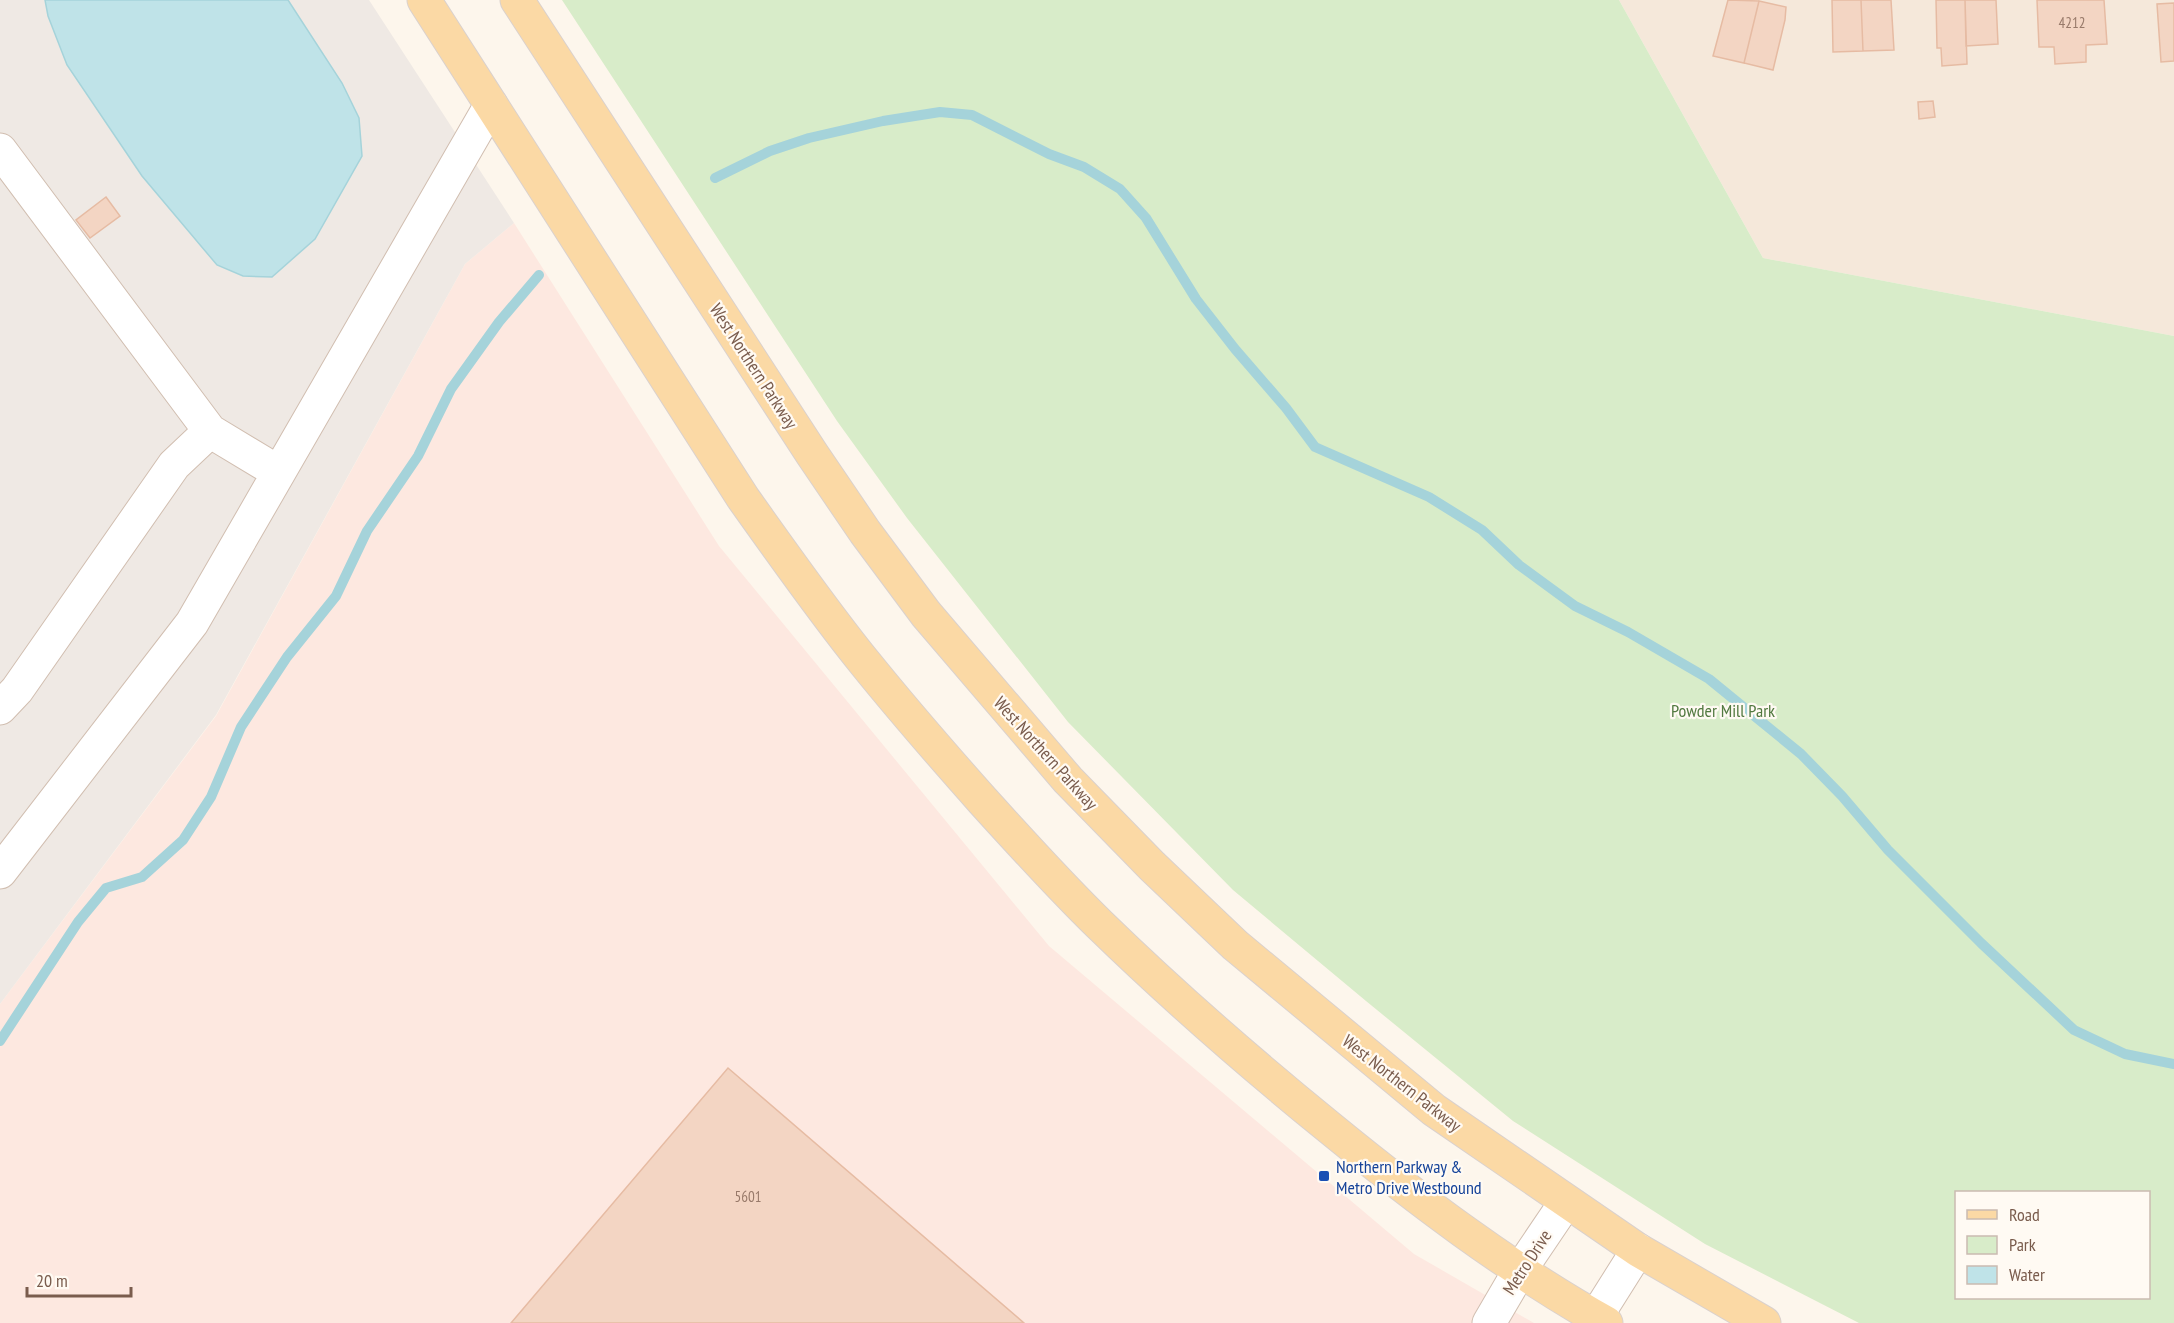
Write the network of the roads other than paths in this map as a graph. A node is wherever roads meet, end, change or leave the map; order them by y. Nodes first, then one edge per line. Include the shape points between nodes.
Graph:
1 (424, 0) edge
2 (517, 0) edge
3 (491, 105) junction
4 (0, 150) edge
5 (210, 431) junction
6 (278, 472) junction
7 (0, 708) edge
8 (0, 872) edge
9 (1566, 1202) junction
10 (1638, 1250) junction
11 (1520, 1270) junction
12 (1598, 1321) edge
13 (1489, 1323) edge
14 (1764, 1323) edge

1 - 3 main road
2 - 9 main road, West Northern Parkway via 865,532 926,614 1060,771 1152,866 1269,974 1434,1110
3 - 6 street
3 - 11 main road via 743,498 800,578 936,747 1011,832 1097,922 1272,1081 1385,1173
4 - 5 street
5 - 6 street
5 - 7 street via 174,465 17,690
6 - 8 street via 192,623
9 - 10 main road, West Northern Parkway
9 - 11 street, Metro Drive
10 - 12 street
10 - 14 main road, West Northern Parkway
11 - 12 main road
11 - 13 street, Metro Drive

